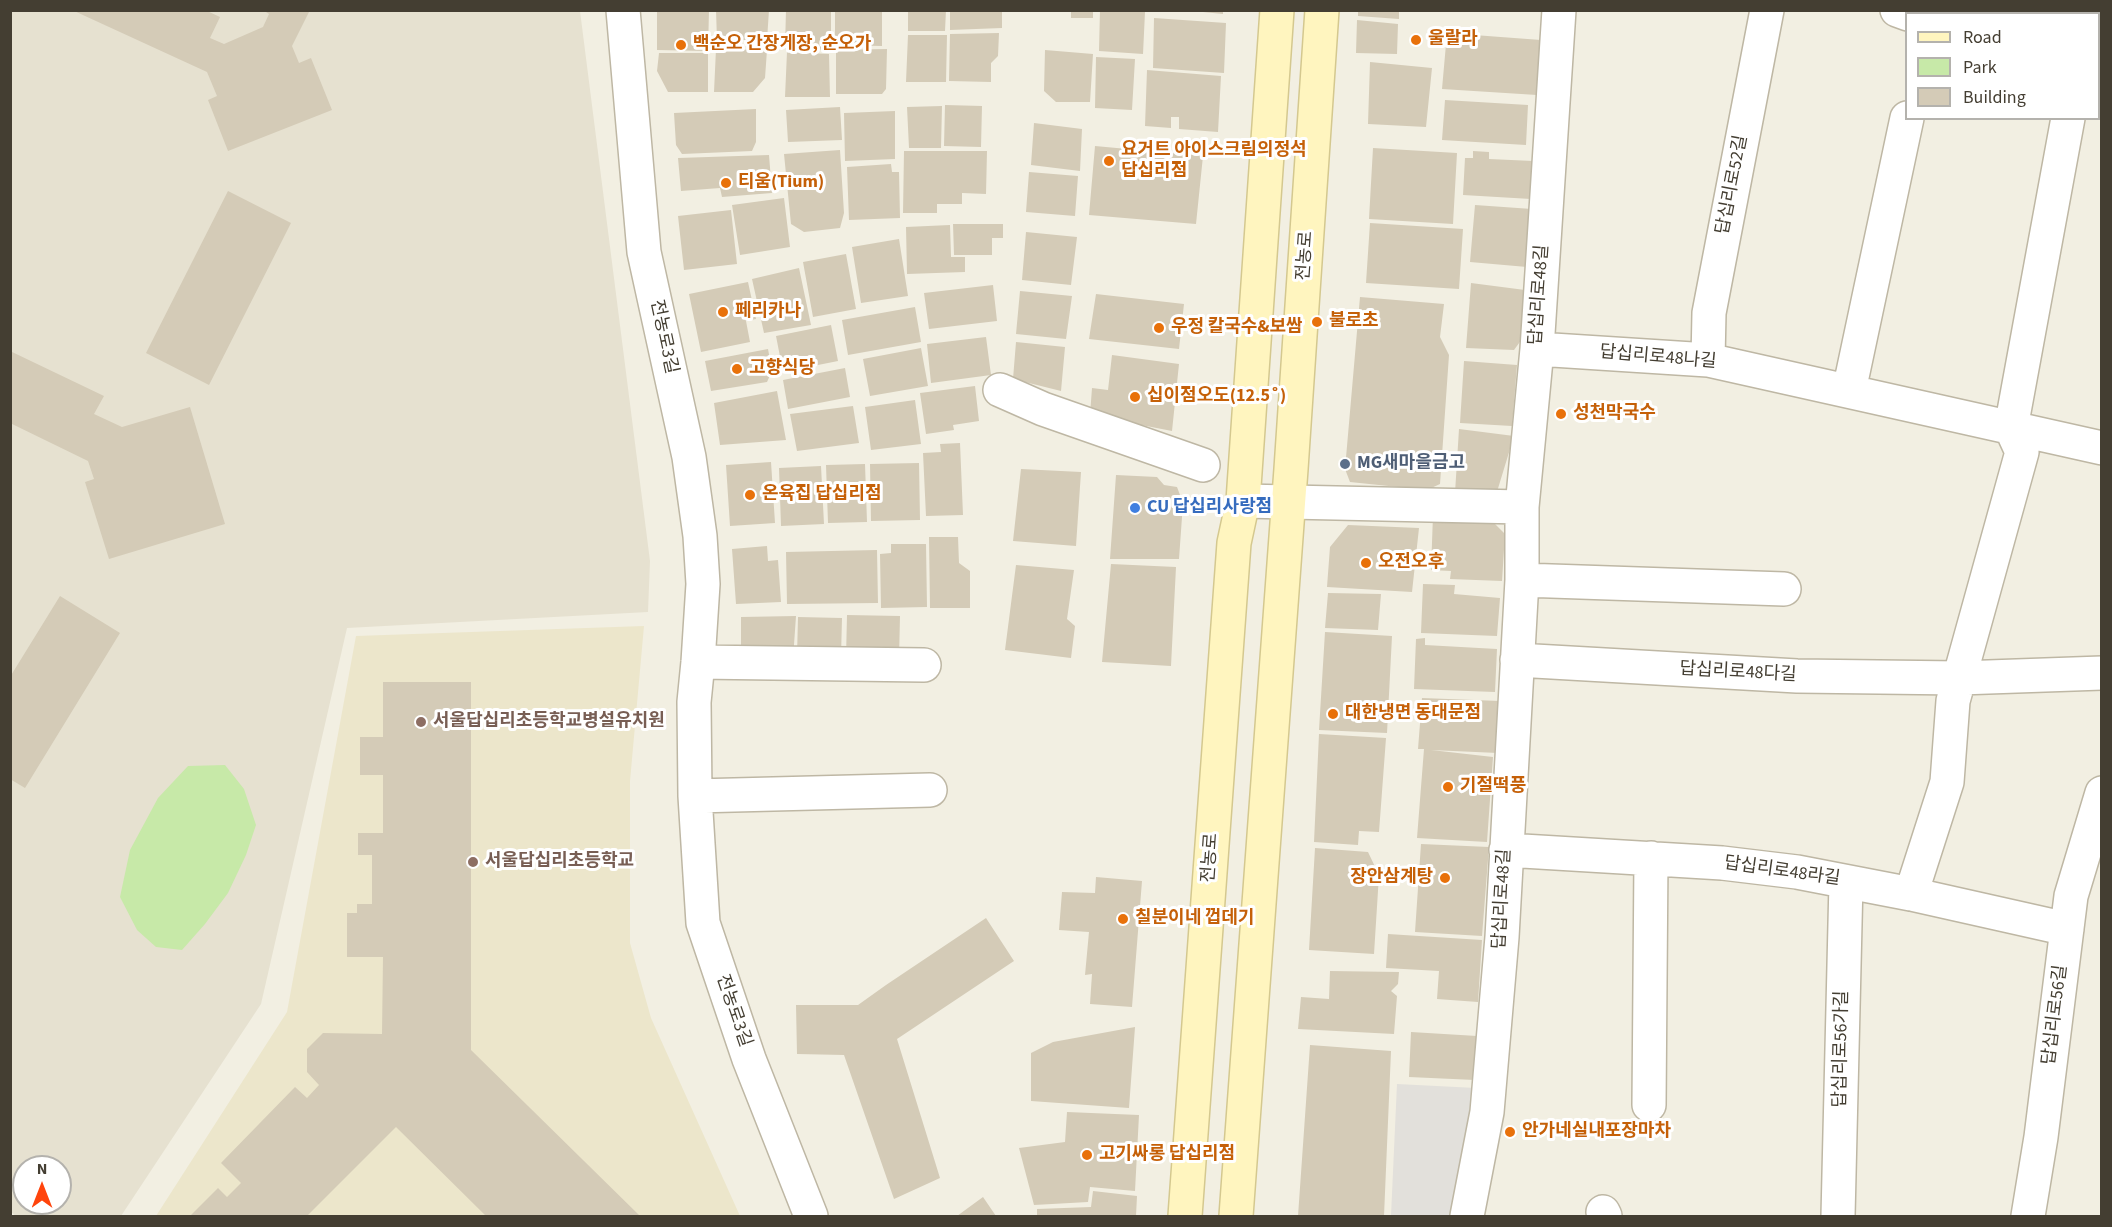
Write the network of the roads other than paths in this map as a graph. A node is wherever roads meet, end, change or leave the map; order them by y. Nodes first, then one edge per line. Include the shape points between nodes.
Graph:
1 (623, 10) edge
2 (1277, 10) edge
3 (1322, 10) edge
4 (1559, 10) edge
5 (1767, 10) edge
6 (1907, 120) edge
7 (2068, 120) edge
8 (1537, 349) junction
9 (1708, 360) junction
10 (1000, 390) dead end
11 (1849, 391) junction
12 (2011, 428) junction
13 (2102, 448) edge
14 (1203, 465) dead end
15 (1243, 501) junction
16 (1289, 502) junction
17 (1522, 507) junction
18 (1522, 580) junction
19 (1784, 588) dead end
20 (1517, 660) junction
21 (699, 662) junction
22 (924, 665) dead end
23 (2102, 673) edge
24 (1960, 678) junction
25 (930, 790) dead end
26 (695, 796) junction
27 (2099, 809) edge
28 (1506, 850) junction
29 (1652, 858) junction
30 (1846, 882) junction
31 (1911, 894) junction
32 (2067, 929) junction
33 (1648, 1106) dead end
34 (811, 1216) edge
35 (1185, 1216) edge
36 (1236, 1216) edge
37 (1467, 1216) edge
38 (1838, 1216) edge
39 (2028, 1216) edge

1 - 21 street, 전농로3길 via 644,252 689,457 700,536 703,584
2 - 15 main road, 전농로
3 - 16 main road, 전농로
4 - 8 street, 답십리로48길
5 - 9 street, 답십리로52길 via 1709,313
6 - 11 street
7 - 12 street
8 - 9 street, 답십리로48나길
8 - 17 street, 답십리로48길
9 - 11 street, 답십리로48나길
10 - 14 street via 1042,409
11 - 12 street, 답십리로48나길
12 - 13 street, 답십리로48나길
12 - 24 street via 2022,452
15 - 16 street
15 - 35 main road, 전농로 via 1234,543
16 - 17 street
16 - 36 main road, 전농로
17 - 18 street, 답십리로48길
18 - 19 street
18 - 20 street, 답십리로48길
20 - 24 street, 답십리로48다길 via 1797,676
20 - 28 street, 답십리로48길
21 - 22 street
21 - 26 street, 전농로3길 via 694,702
23 - 24 street, 답십리로48다길
24 - 31 street via 1953,701 1947,782
25 - 26 street
26 - 34 street, 전농로3길 via 703,923 749,1059
27 - 32 street, 답십리로56길 via 2071,896
28 - 29 street, 답십리로48라길
28 - 37 street, 답십리로48길 via 1487,1112
29 - 30 street, 답십리로48라길 via 1797,872
29 - 33 street
30 - 31 street, 답십리로48라길
30 - 38 street, 답십리로56가길
31 - 32 street, 답십리로48라길
32 - 39 street, 답십리로56길

